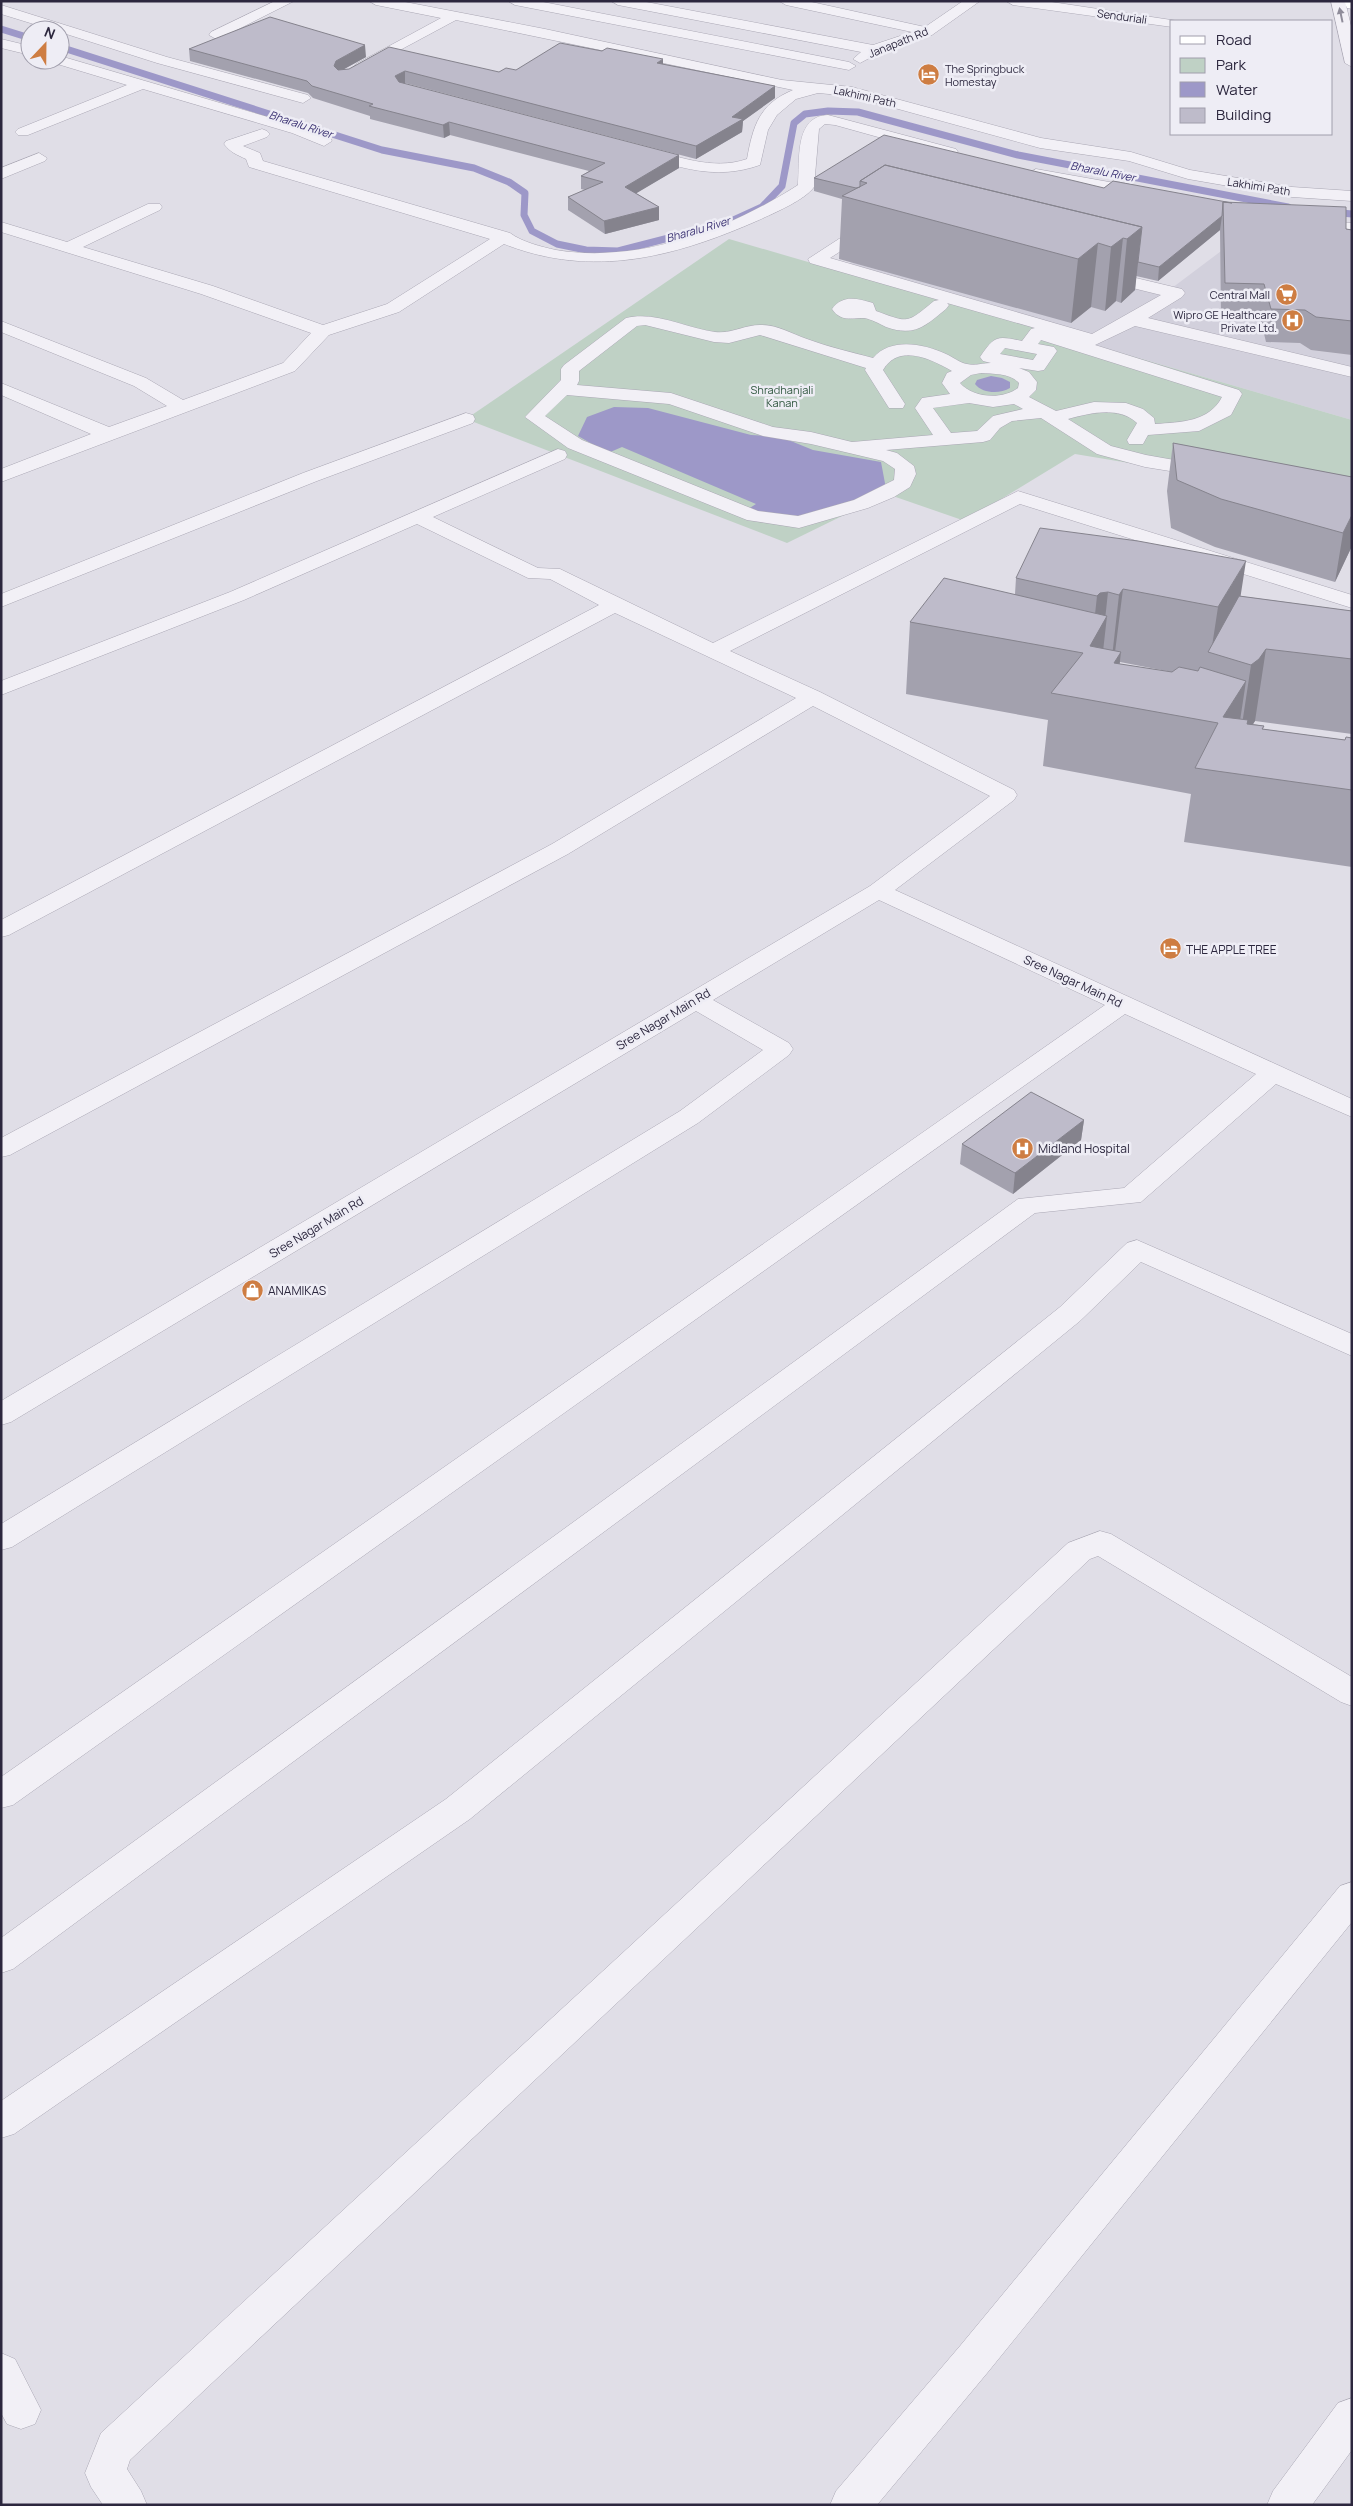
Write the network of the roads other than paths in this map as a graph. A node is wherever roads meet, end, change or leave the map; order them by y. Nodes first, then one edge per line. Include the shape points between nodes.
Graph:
1 (287, 1) edge
2 (376, 1) edge
3 (515, 1) edge
4 (618, 1) edge
5 (786, 1) edge
6 (973, 1) edge
7 (1013, 1) edge
8 (1338, 1) edge
9 (1, 9) edge
10 (454, 16) junction
11 (1170, 23) edge
12 (927, 32) junction
13 (216, 35) dead end
14 (1333, 45) edge
15 (6, 47) edge
16 (1348, 47) junction
17 (20, 49) edge
18 (874, 50) junction
19 (70, 63) edge
20 (1352, 63) edge
21 (849, 66) junction
22 (352, 72) edge
23 (140, 85) junction
24 (826, 87) junction
25 (303, 98) dead end
26 (23, 132) dead end
27 (262, 134) dead end
28 (324, 141) dead end
29 (626, 148) edge
30 (963, 156) edge
31 (40, 158) dead end
32 (1018, 170) edge
33 (1, 174) edge
34 (1157, 195) edge
35 (1352, 196) edge
36 (154, 207) dead end
37 (1290, 221) edge
38 (889, 222) edge
39 (1, 228) edge
40 (1352, 228) edge
41 (504, 237) junction
42 (67, 248) junction
43 (1081, 269) edge
44 (867, 274) junction
45 (882, 303) junction
46 (940, 305) junction
47 (1133, 320) junction
48 (896, 324) junction
49 (1, 326) edge
50 (323, 331) junction
51 (1032, 340) junction
52 (903, 352) junction
53 (877, 365) junction
54 (1012, 366) junction
55 (964, 370) junction
56 (1352, 372) edge
57 (1, 388) edge
58 (565, 389) junction
59 (969, 398) junction
60 (1016, 398) junction
61 (923, 403) junction
62 (182, 407) junction
63 (1051, 417) junction
64 (466, 419) dead end
65 (1143, 430) junction
66 (108, 434) junction
67 (946, 439) junction
68 (852, 448) junction
69 (558, 454) dead end
70 (1118, 454) junction
71 (1224, 473) edge
72 (1, 476) edge
73 (417, 517) junction
74 (1, 601) edge
75 (1352, 602) edge
76 (615, 605) junction
77 (714, 651) junction
78 (1, 689) edge
79 (812, 697) junction
80 (878, 891) junction
81 (1, 930) edge
82 (695, 1000) junction
83 (1123, 1004) junction
84 (1273, 1073) junction
85 (1352, 1109) edge
86 (1, 1149) edge
87 (1352, 1346) edge
88 (1, 1415) edge
89 (1, 1539) edge
90 (1352, 1693) edge
91 (1, 1795) edge
92 (1352, 1896) edge
93 (1, 1958) edge
94 (1, 2122) edge
95 (1, 2372) edge
96 (21, 2410) dead end
97 (1352, 2416) edge
98 (127, 2505) edge
99 (850, 2505) edge
100 (1287, 2505) edge

1 - 13 street
2 - 10 street, Lakhimi Path
3 - 21 street
4 - 18 street
5 - 12 street
6 - 12 street, Janapath Rd
7 - 11 street, Senduriali
16 -> 8 street
9 - 25 street via 162,60
10 - 22 street
10 - 24 street, Lakhimi Path via 782,84
12 - 18 street, Janapath Rd
14 - 16 street
15 - 17 street
16 - 20 street
18 - 21 street, Janapath Rd
19 - 23 street
21 - 24 street, Janapath Rd
23 - 26 street
23 - 28 street via 297,130
24 - 29 street via 800,92 775,105 761,127 754,162 739,168 713,170
24 - 35 street, Lakhimi Path via 1040,143 1131,157 1188,174 1292,192
27 - 41 street via 232,144 237,150 254,156 255,164
30 - 41 street via 836,120 822,119 811,130 806,187 738,224 668,246 627,256 595,259 548,253
31 - 33 street
32 - 34 street
36 - 42 street
37 - 40 street
38 - 44 street via 880,219 816,260
39 - 42 street
41 - 50 street via 393,308
42 - 50 street via 208,290
43 - 47 street via 1176,293
44 - 45 street via 858,281
44 - 47 street via 1094,340
45 - 46 street
45 - 48 street
46 - 48 street via 915,325
46 - 51 street
47 - 56 street
48 - 52 street via 886,332 885,342
49 - 62 street via 140,382
50 - 62 street via 289,367
51 - 54 street via 1048,351 1038,366
51 - 54 street via 1000,342 989,357
51 - 65 street via 1233,394 1224,410 1192,427
52 - 53 street via 886,355
52 - 55 street via 935,354
53 - 58 street via 760,330 729,338 714,337 645,320 632,322 570,370 570,381
53 - 61 street via 874,370 897,408 906,412 919,411
54 - 55 street
54 - 60 street via 1029,383 1028,389
55 - 59 street via 953,377 951,383 959,393
57 - 66 street
58 - 68 street via 671,399 770,432
58 - 68 street via 534,417 575,444 754,516 799,522 861,504 903,483 904,466 890,457
59 - 60 street via 993,401
59 - 61 street
60 - 63 street
61 - 67 street
62 - 66 street
63 - 65 street via 1072,410 1100,407 1134,411 1147,422
63 - 67 street via 1004,416 983,436
63 - 70 street via 1104,450
64 - 74 street via 310,477
65 - 70 street via 1133,445
66 - 72 street
67 - 68 street
69 - 73 street
70 - 71 street
73 - 76 street via 535,574 553,573
73 - 78 street via 237,596
75 - 77 street via 1018,497
76 - 77 street
76 - 81 street
77 - 79 street
79 - 80 street via 1006,795
79 - 86 street via 560,849
80 - 82 street, Sree Nagar Main Rd
80 - 83 street, Sree Nagar Main Rd
82 - 88 street, Sree Nagar Main Rd
82 - 89 street via 780,1049 688,1117
83 - 84 street, Sree Nagar Main Rd
83 - 91 street
84 - 85 street, Sree Nagar Main Rd
84 - 93 street via 1131,1196 1028,1204
87 - 94 street via 1136,1249 1070,1314 458,1809
90 - 98 street via 1100,1542 1078,1551 115,2447 105,2472
92 - 99 street via 974,2359
95 - 96 street
97 - 100 street

